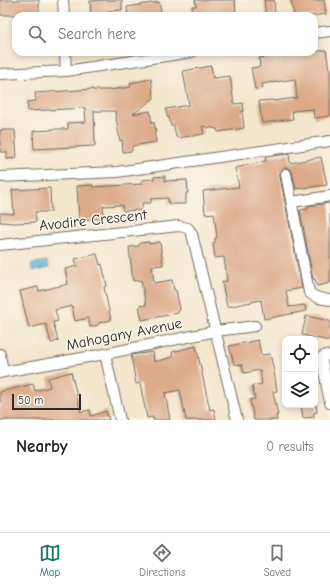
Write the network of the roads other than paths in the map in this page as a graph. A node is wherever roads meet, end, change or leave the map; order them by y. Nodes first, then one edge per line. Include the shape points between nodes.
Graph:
1 (63, 0) edge
2 (64, 12) edge
3 (330, 31) edge
4 (318, 32) edge
5 (65, 56) edge
6 (165, 56) edge
7 (66, 71) junction
8 (0, 74) edge
9 (330, 141) edge
10 (286, 174) dead end
11 (0, 177) edge
12 (330, 196) edge
13 (292, 202) junction
14 (0, 245) edge
15 (330, 300) edge
16 (255, 326) dead end
17 (216, 331) junction
18 (0, 354) edge
19 (105, 354) junction
20 (330, 356) edge
21 (2, 372) edge
22 (330, 403) edge
23 (120, 420) edge
24 (237, 420) edge

1 - 2 street
3 - 4 street
5 - 7 street
6 - 7 street
7 - 8 street
9 - 11 street via 117,172
10 - 13 street
12 - 13 street
13 - 15 street via 309,292 312,296
14 - 17 street, Avodire Crescent via 179,226 188,228 192,234
16 - 17 street, Mahogany Avenue
17 - 19 street, Mahogany Avenue
17 - 24 street
18 - 21 street
19 - 21 street, Mahogany Avenue
19 - 23 street
20 - 22 street via 322,357

